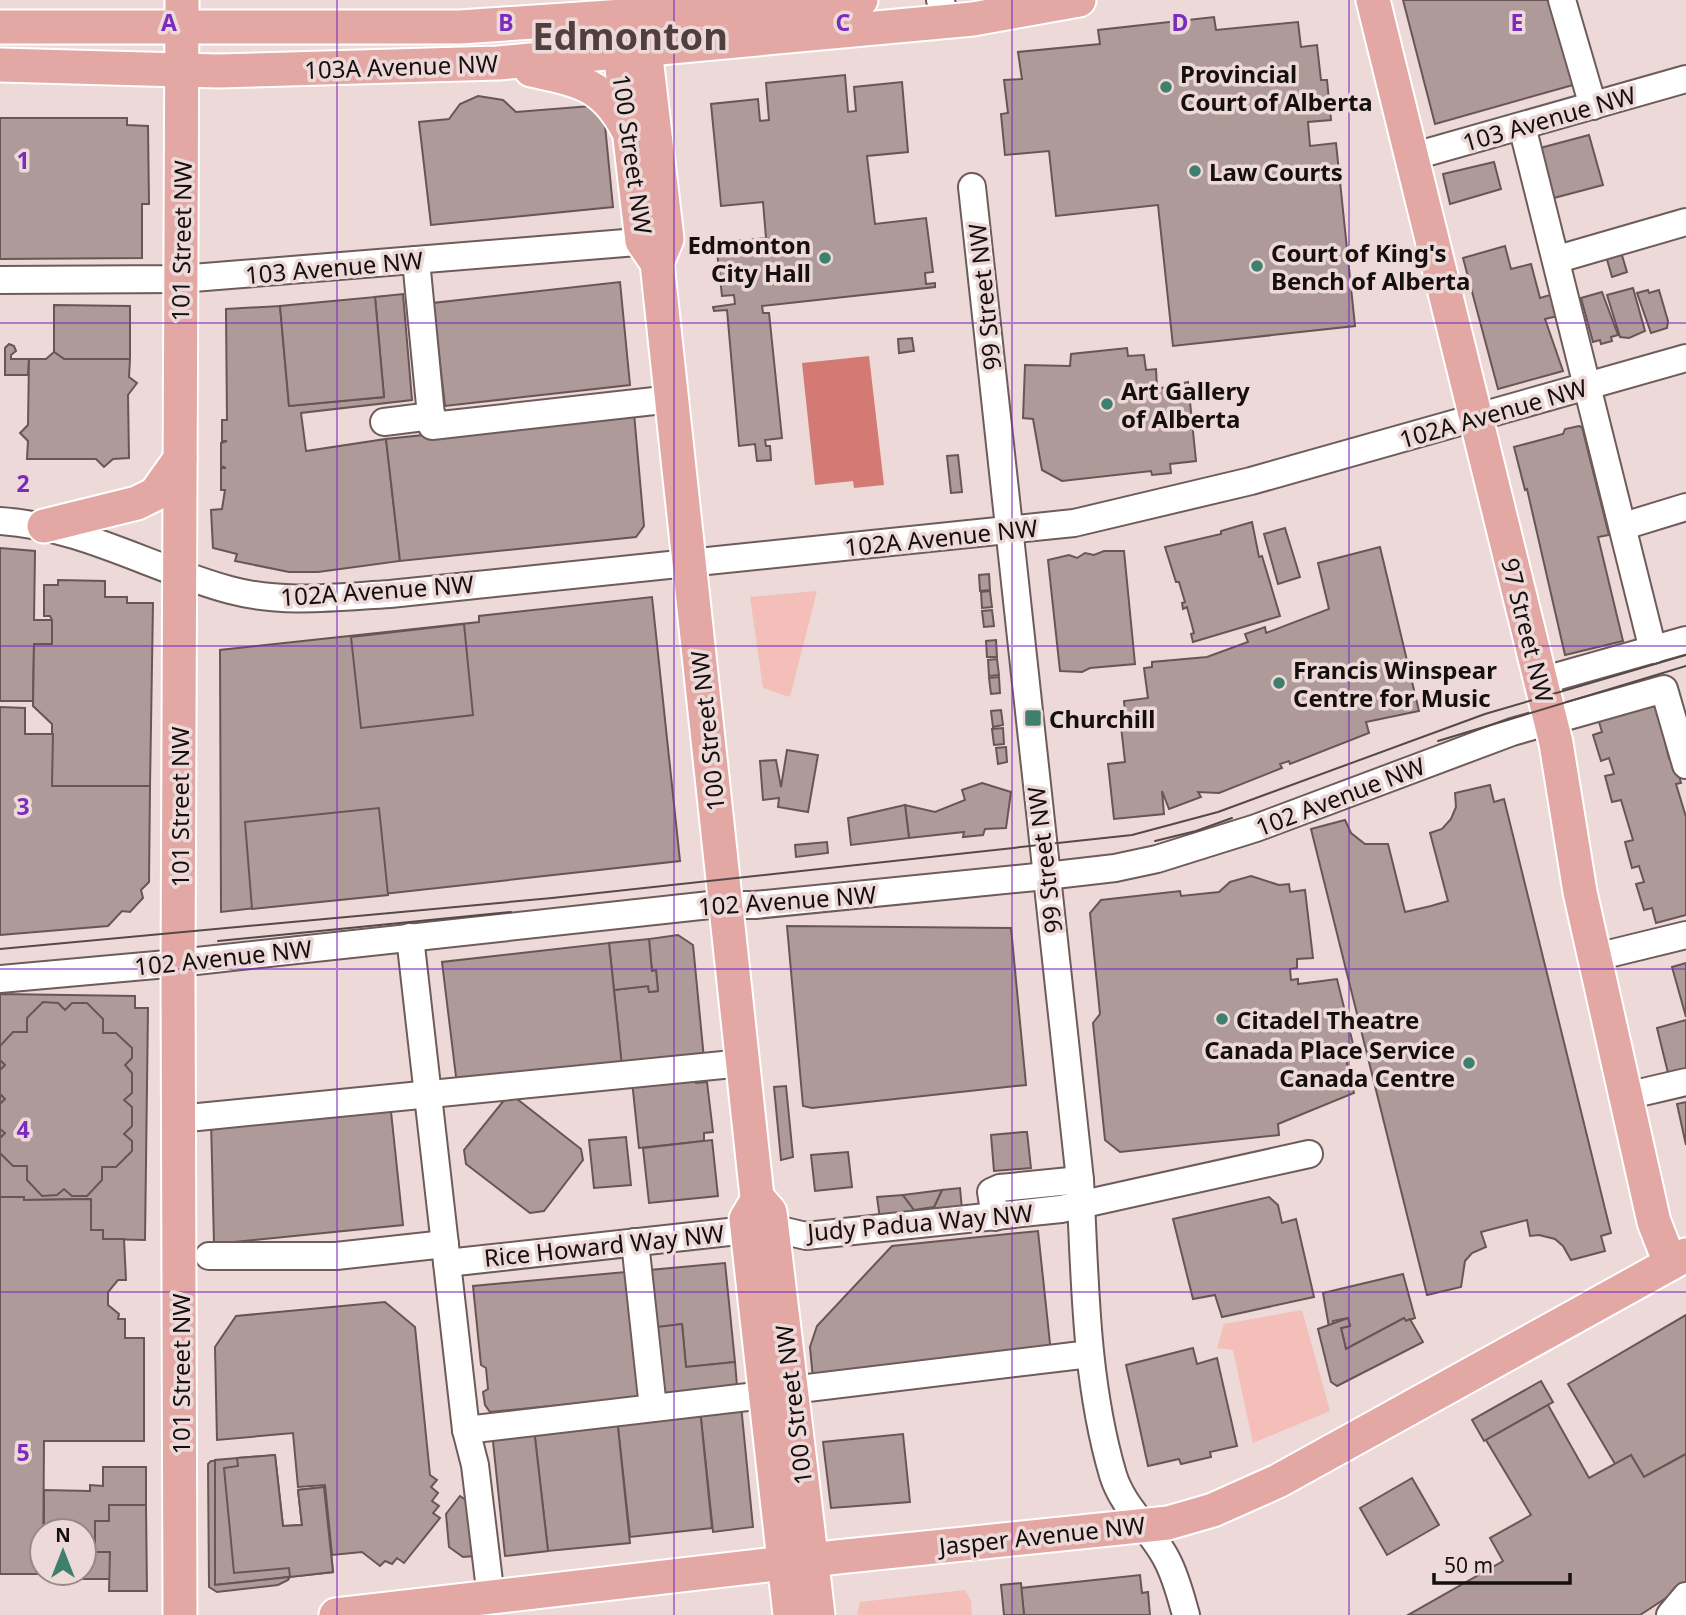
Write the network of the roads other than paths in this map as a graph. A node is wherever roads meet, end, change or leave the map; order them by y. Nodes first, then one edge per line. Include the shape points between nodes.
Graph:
1 (861, 0) edge
2 (1079, 0) edge
3 (1373, 0) edge
4 (1562, 0) edge
5 (628, 8) edge
6 (944, 11) edge
7 (182, 14) edge
8 (0, 27) edge
9 (460, 27) junction
10 (632, 52) junction
11 (498, 63) junction
12 (0, 65) edge
13 (182, 71) junction
14 (1686, 79) edge
15 (1593, 106) junction
16 (1522, 126) junction
17 (627, 129) junction
18 (1411, 157) junction
19 (972, 187) dead end
20 (1686, 222) edge
21 (655, 248) junction
22 (1558, 259) junction
23 (416, 260) junction
24 (180, 279) junction
25 (0, 280) edge
26 (1686, 358) edge
27 (1589, 386) junction
28 (672, 399) junction
29 (432, 416) junction
30 (1475, 418) junction
31 (384, 422) dead end
32 (180, 459) junction
33 (1686, 508) edge
34 (0, 521) edge
35 (44, 526) junction
36 (1624, 526) junction
37 (1009, 530) junction
38 (689, 563) junction
39 (180, 573) junction
40 (1686, 640) edge
41 (1653, 650) junction
42 (1541, 681) junction
43 (1551, 720) junction
44 (1686, 765) edge
45 (1046, 876) junction
46 (726, 905) junction
47 (1686, 934) edge
48 (410, 937) junction
49 (1595, 957) junction
50 (178, 963) junction
51 (0, 979) edge
52 (743, 1063) junction
53 (1686, 1082) edge
54 (428, 1095) junction
55 (1626, 1097) junction
56 (178, 1119) junction
57 (1309, 1154) dead end
58 (1080, 1192) junction
59 (759, 1221) junction
60 (635, 1242) junction
61 (446, 1254) junction
62 (209, 1256) dead end
63 (1678, 1259) edge
64 (1090, 1354) junction
65 (778, 1392) junction
66 (653, 1408) junction
67 (466, 1430) junction
68 (1141, 1525) junction
69 (797, 1562) junction
70 (1686, 1595) edge
71 (491, 1598) junction
72 (180, 1615) edge
73 (336, 1615) edge
74 (790, 1615) edge
75 (818, 1615) edge
76 (1186, 1615) edge
77 (1670, 1615) edge

1 - 5 main road, 103A Avenue NW
2 - 6 main road, 103A Avenue NW via 1005,15
3 - 18 main road, 97 Street NW
4 - 15 street
5 - 9 main road, 103A Avenue NW
5 - 10 main road, 100 Street NW
6 - 10 main road, 103A Avenue NW
7 - 8 main road, 103A Avenue NW
7 - 9 main road, 103A Avenue NW
7 - 13 main road, 101 Street NW
9 - 13 main road via 420,41 346,50 214,51 187,61
10 - 11 main road, 103A Avenue NW
10 - 17 main road, 100 Street NW
10 - 21 main road, 100 Street NW
11 - 13 main road, 103A Avenue NW
11 - 17 main road via 582,82 616,107
12 - 13 main road, 103A Avenue NW
13 - 24 main road, 101 Street NW
14 - 15 street, 103 Avenue NW
15 - 16 street, 103 Avenue NW
16 - 18 street, 103 Avenue NW
16 - 22 street
17 - 21 main road, 100 Street NW
18 - 30 main road, 97 Street NW
19 - 37 street, 99 Street NW
20 - 22 street
21 - 23 street, 103 Avenue NW
21 - 28 main road, 100 Street NW
22 - 27 street
23 - 24 street, 103 Avenue NW
23 - 29 street
24 - 25 street, 103 Avenue NW
24 - 32 main road, 101 Street NW
26 - 27 street, 102A Avenue NW
27 - 30 street, 102A Avenue NW
27 - 36 street
28 - 29 street via 432,426
28 - 38 main road, 100 Street NW
29 - 31 street
30 - 37 street, 102A Avenue NW via 1137,510
30 - 42 main road, 97 Street NW
32 - 35 main road via 155,494 137,503
32 - 39 main road, 101 Street NW
33 - 36 street
34 - 35 street
35 - 39 street
36 - 41 street
37 - 38 street, 102A Avenue NW
37 - 45 street, 99 Street NW
38 - 39 street, 102A Avenue NW via 314,598 247,594
38 - 46 main road, 100 Street NW
39 - 50 main road, 101 Street NW
40 - 41 street
41 - 42 street
42 - 43 main road, 97 Street NW
43 - 44 street, 102 Avenue NW via 1664,689
43 - 45 street, 102 Avenue NW via 1179,854
43 - 49 main road, 97 Street NW
45 - 46 street, 102 Avenue NW
45 - 58 street, 99 Street NW
46 - 48 street, 102 Avenue NW
46 - 52 main road, 100 Street NW
47 - 49 street
48 - 50 street, 102 Avenue NW
48 - 54 street
49 - 55 main road, 97 Street NW
50 - 51 street, 102 Avenue NW
50 - 56 main road, 101 Street NW
52 - 54 street
52 - 59 main road, 100 Street NW
53 - 55 street
54 - 56 street
54 - 61 street
55 - 63 main road, 97 Street NW via 1654,1222
56 - 72 main road, 101 Street NW
57 - 58 street, Judy Padua Way NW
58 - 59 street, Judy Padua Way NW via 995,1217 806,1236
58 - 64 street, 99 Street NW
59 - 60 street, Rice Howard Way NW
59 - 65 main road, 100 Street NW
60 - 61 street, Rice Howard Way NW
60 - 66 street
61 - 62 street, Rice Howard Way NW
61 - 67 street
63 - 68 main road, Jasper Avenue NW via 1258,1491 1213,1510 1168,1523
64 - 65 street
64 - 68 street, 99 Street NW via 1113,1475
65 - 66 street
65 - 69 main road, 100 Street NW
66 - 67 street
67 - 71 street via 475,1465
68 - 69 main road, Jasper Avenue NW
68 - 76 street, 99 Street NW via 1167,1560
69 - 71 main road, Jasper Avenue NW
69 - 74 main road, 100 Street NW
69 - 75 main road, 100 Street NW
70 - 77 street
71 - 73 main road, Jasper Avenue NW

